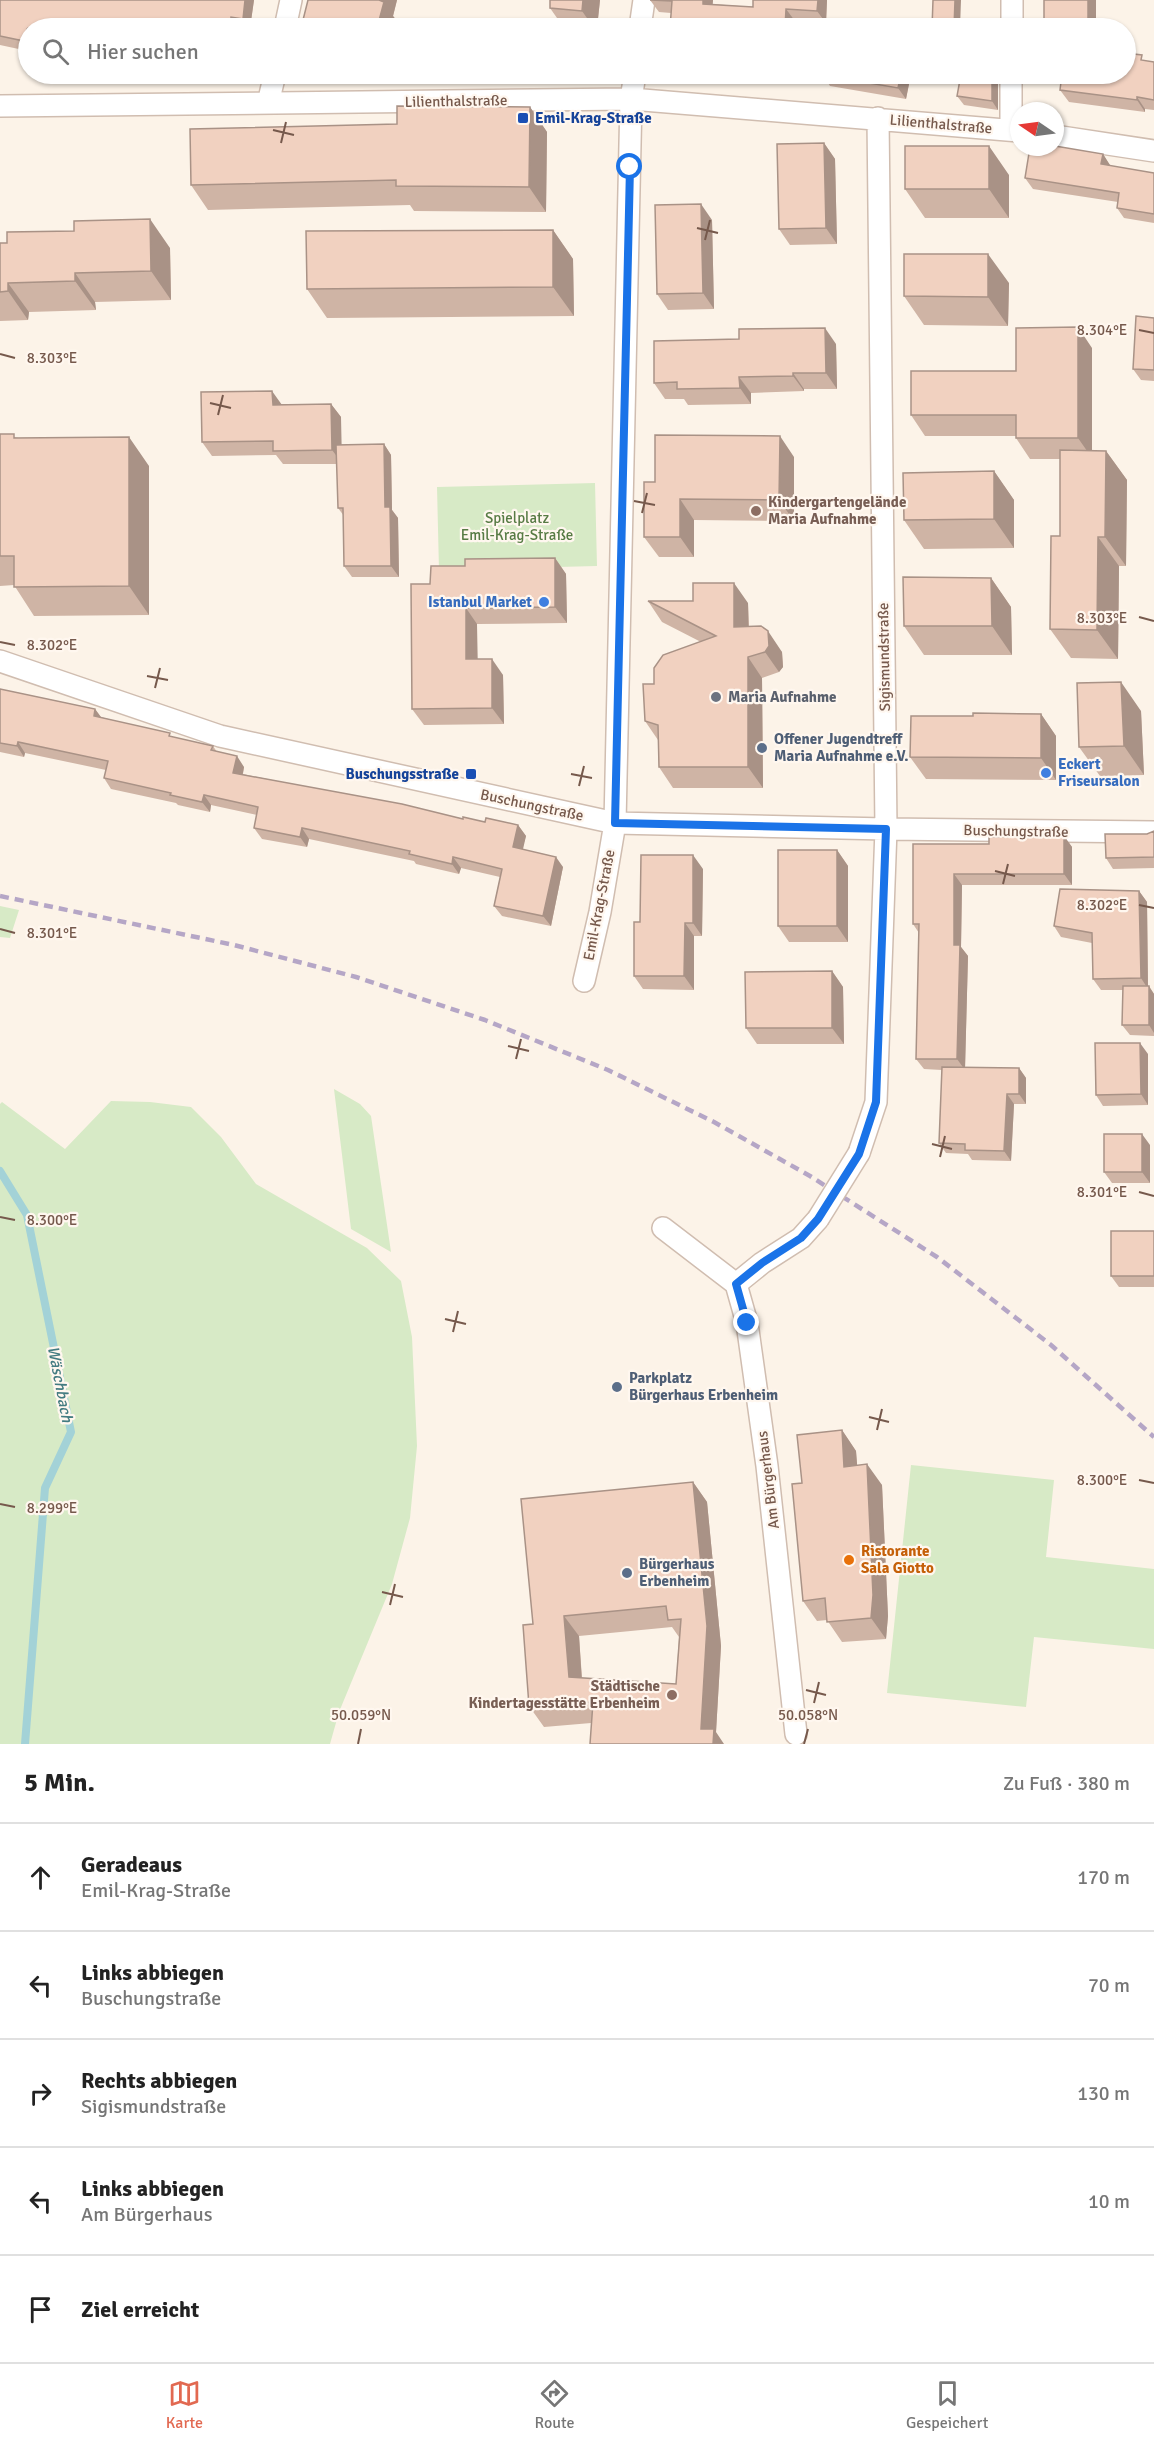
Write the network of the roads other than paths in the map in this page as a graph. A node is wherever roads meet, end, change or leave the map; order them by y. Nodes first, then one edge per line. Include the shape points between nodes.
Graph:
1 (291, 0) edge
2 (644, 0) edge
3 (1012, 0) edge
4 (287, 18) edge
5 (641, 18) edge
6 (1012, 18) edge
7 (273, 84) edge
8 (634, 84) edge
9 (1012, 84) edge
10 (632, 99) junction
11 (1013, 102) edge
12 (268, 103) junction
13 (0, 106) edge
14 (878, 118) junction
15 (1010, 130) edge
16 (1064, 137) edge
17 (1154, 151) edge
18 (0, 661) edge
19 (615, 823) junction
20 (886, 829) junction
21 (1154, 832) edge
22 (584, 981) dead end
23 (663, 1228) dead end
24 (736, 1284) junction
25 (796, 1734) dead end

1 - 4 street
2 - 5 street
3 - 6 street
7 - 12 street
8 - 10 street, Emil-Krag-Straße
9 - 11 street
10 - 12 street, Lilienthalstraße
10 - 14 street, Lilienthalstraße
10 - 19 street, Emil-Krag-Straße
12 - 13 street, Lilienthalstraße
14 - 15 street, Lilienthalstraße
14 - 20 street, Sigismundstraße
16 - 17 street
18 - 19 street, Buschungstraße via 220,736
19 - 20 street, Buschungstraße
19 - 22 street, Emil-Krag-Straße
20 - 21 street, Buschungstraße
20 - 24 street, Sigismundstraße, bridge via 876,1102 859,1154 818,1219 801,1238
23 - 24 street
24 - 25 street, Am Bürgerhaus via 747,1323 767,1466

